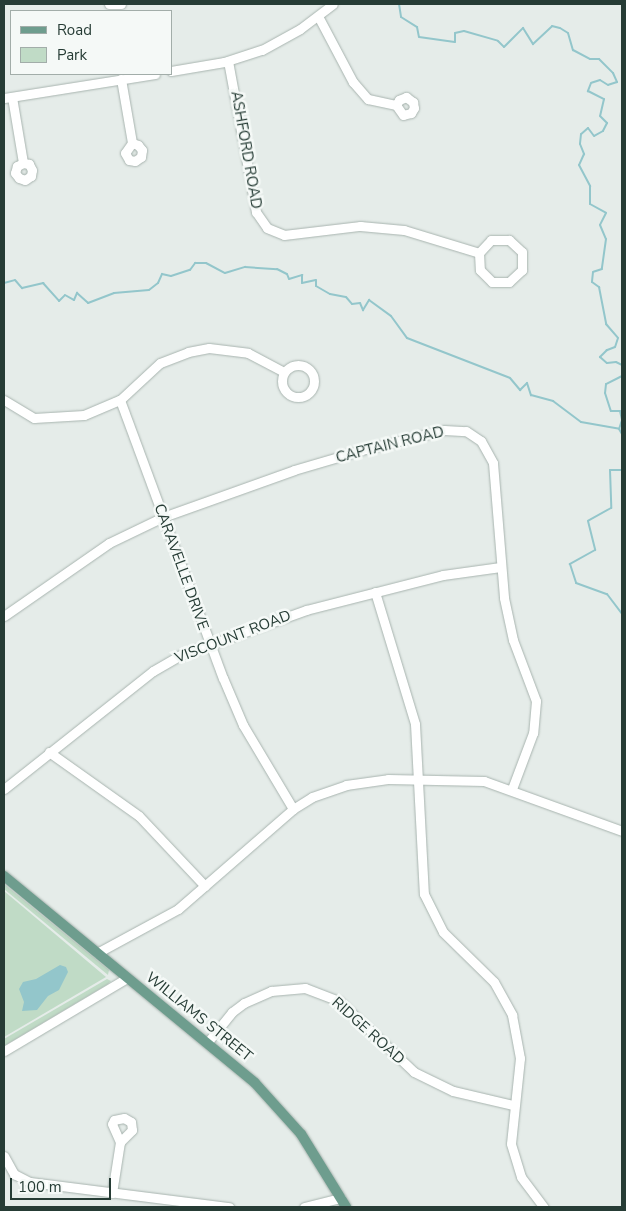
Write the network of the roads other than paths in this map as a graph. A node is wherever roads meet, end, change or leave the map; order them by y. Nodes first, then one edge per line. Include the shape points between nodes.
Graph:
1 (109, 4) edge
2 (121, 4) edge
3 (333, 4) edge
4 (318, 16) junction
5 (228, 61) junction
6 (172, 71) edge
7 (148, 75) edge
8 (121, 79) junction
9 (8, 98) edge
10 (396, 106) dead end
11 (132, 143) dead end
12 (23, 163) dead end
13 (479, 253) junction
14 (284, 372) dead end
15 (4, 400) edge
16 (120, 400) junction
17 (163, 517) junction
18 (500, 567) junction
19 (375, 592) junction
20 (4, 616) edge
21 (209, 644) junction
22 (49, 752) junction
23 (418, 779) junction
24 (4, 789) edge
25 (512, 789) junction
26 (293, 809) junction
27 (622, 831) edge
28 (4, 876) edge
29 (205, 886) junction
30 (97, 953) junction
31 (127, 978) junction
32 (207, 1042) junction
33 (4, 1051) edge
34 (514, 1105) junction
35 (120, 1142) dead end
36 (4, 1156) edge
37 (112, 1193) junction
38 (343, 1202) edge
39 (229, 1207) edge
40 (304, 1207) edge
41 (544, 1207) edge

1 - 2 street
3 - 4 street
4 - 5 street via 276,43
4 - 10 street via 357,88 374,102
5 - 6 street
5 - 13 street, ASHFORD ROAD via 256,212 267,228 284,235 347,227 392,228 435,237
7 - 8 street
8 - 9 street
8 - 11 street
9 - 12 street
13 - 13 street via 480,270 492,282 509,282 522,270 522,252 509,240 491,240
14 - 16 street via 248,353 225,348 200,349 160,363
15 - 16 street via 28,416 50,420 84,415
16 - 17 street, CARAVELLE DRIVE
17 - 18 street, CAPTAIN ROAD via 302,468 432,432 461,430 478,438 493,463
17 - 20 street, CAPTAIN ROAD via 109,543
17 - 21 street, CARAVELLE DRIVE
18 - 19 street, VISCOUNT ROAD via 443,575
18 - 25 street, CAPTAIN ROAD via 510,626 532,684 536,714 529,746
19 - 21 street, VISCOUNT ROAD via 306,610
19 - 23 street via 413,715
21 - 22 street, VISCOUNT ROAD via 153,671
21 - 26 street, CARAVELLE DRIVE via 244,725
22 - 24 street, VISCOUNT ROAD
22 - 29 street via 100,785 138,816
23 - 25 street via 477,780
23 - 26 street via 375,780 346,785
23 - 34 street via 420,868 426,901 450,941 488,975 508,1004 520,1054
25 - 27 street
26 - 29 street
28 - 30 main road, WILLIAMS STREET
29 - 30 street via 166,917
30 - 31 main road, WILLIAMS STREET
31 - 32 main road, WILLIAMS STREET
31 - 33 street
32 - 34 street, RIDGE ROAD via 232,1012 244,1003 271,991 305,988 335,998 414,1072 461,1093
32 - 38 main road, WILLIAMS STREET via 286,1116 314,1153
34 - 41 street via 511,1133 515,1160 525,1184
35 - 37 street
36 - 37 street via 14,1174 30,1182
37 - 39 street
38 - 40 street

